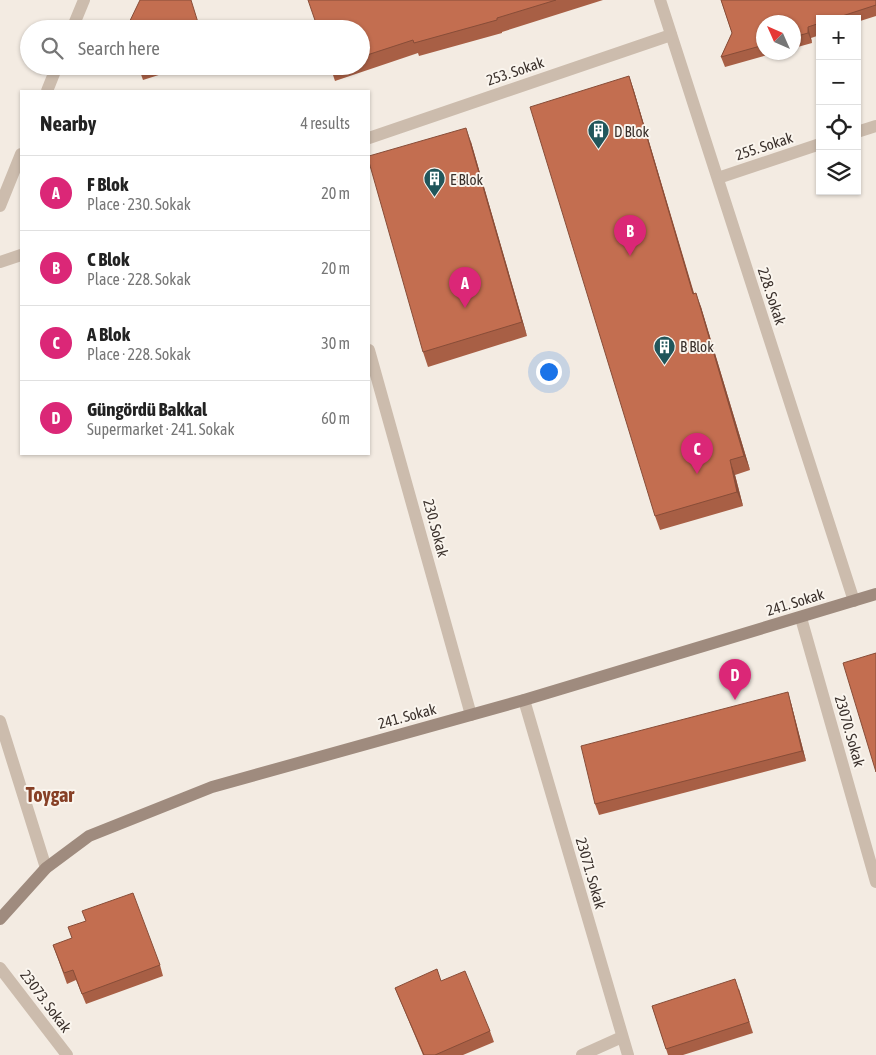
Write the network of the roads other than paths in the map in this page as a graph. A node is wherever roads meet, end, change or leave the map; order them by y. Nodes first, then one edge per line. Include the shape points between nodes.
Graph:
1 (84, 0) edge
2 (660, 0) edge
3 (76, 20) edge
4 (671, 35) junction
5 (53, 75) edge
6 (47, 90) edge
7 (876, 126) edge
8 (861, 131) edge
9 (370, 138) edge
10 (816, 145) edge
11 (20, 156) edge
12 (718, 178) junction
13 (0, 206) edge
14 (20, 255) edge
15 (0, 262) edge
16 (370, 354) edge
17 (876, 594) edge
18 (854, 601) junction
19 (801, 618) junction
20 (524, 700) junction
21 (471, 715) junction
22 (0, 721) edge
23 (46, 868) junction
24 (876, 882) edge
25 (0, 919) edge
26 (0, 968) edge
27 (622, 1036) junction
28 (67, 1055) edge
29 (582, 1055) edge
30 (628, 1055) edge

1 - 3 street
2 - 4 street, 228. Sokak
4 - 9 street, 253. Sokak
4 - 12 street, 228. Sokak
5 - 6 street
7 - 8 street
10 - 12 street, 255. Sokak
11 - 13 street
12 - 18 street, 228. Sokak
14 - 15 street
16 - 21 street, 230. Sokak
17 - 18 main road, 241. Sokak
18 - 19 main road, 241. Sokak
19 - 20 main road, 241. Sokak
19 - 24 street, 23070. Sokak
20 - 21 main road, 241. Sokak
20 - 27 street, 23071. Sokak
21 - 23 main road, 241. Sokak via 212,787 89,836
22 - 23 street
23 - 25 main road, 241. Sokak
26 - 28 street, 23073. Sokak
27 - 29 street
27 - 30 street, 23071. Sokak

